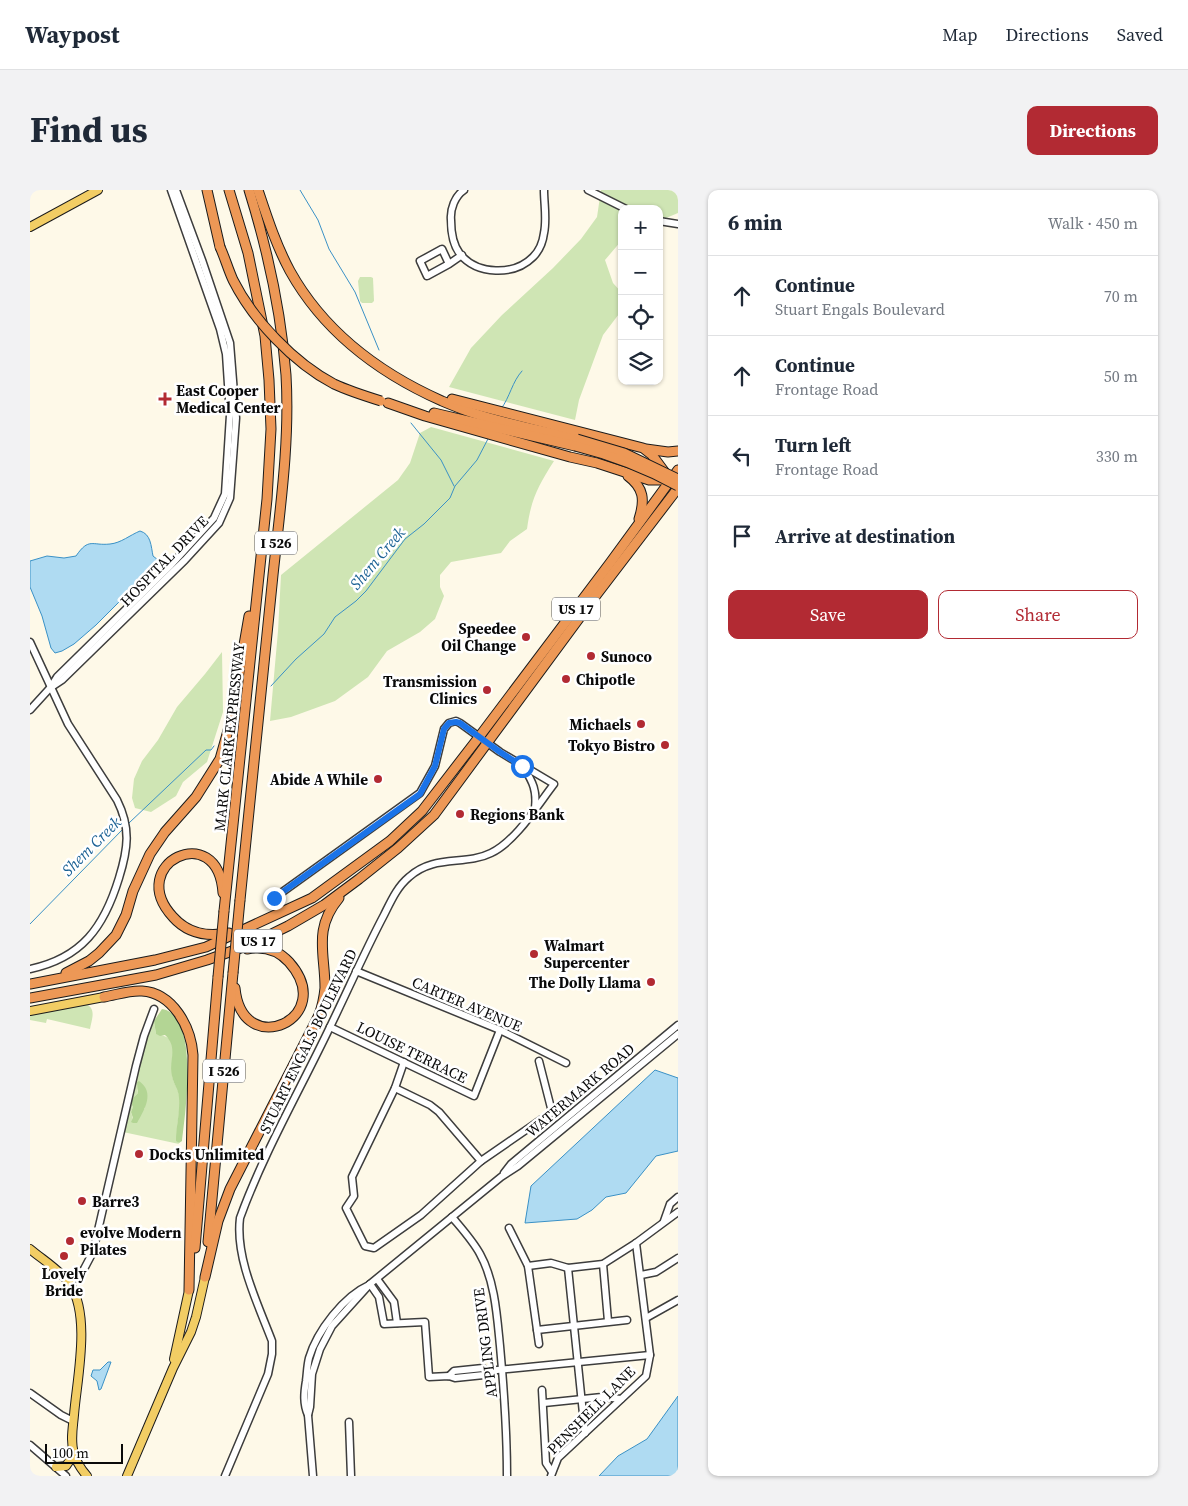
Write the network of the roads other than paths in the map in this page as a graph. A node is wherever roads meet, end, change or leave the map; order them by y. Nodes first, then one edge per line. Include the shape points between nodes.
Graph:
1 (98, 190) edge
2 (171, 190) edge
3 (176, 190) edge
4 (207, 190) edge
5 (229, 190) edge
6 (249, 190) edge
7 (258, 190) edge
8 (464, 190) edge
9 (544, 190) edge
10 (588, 190) edge
11 (618, 205) edge
12 (663, 222) edge
13 (678, 224) edge
14 (30, 227) edge
15 (462, 255) junction
16 (449, 264) junction
17 (423, 392) junction
18 (384, 402) junction
19 (576, 442) junction
20 (643, 448) junction
21 (678, 451) edge
22 (678, 470) edge
23 (623, 472) junction
24 (677, 483) edge
25 (678, 501) edge
26 (666, 504) junction
27 (638, 523) junction
28 (262, 534) junction
29 (30, 642) edge
30 (50, 688) junction
31 (30, 710) edge
32 (483, 740) junction
33 (522, 766) junction
34 (535, 809) junction
35 (350, 886) junction
36 (274, 898) dead end
37 (224, 911) junction
38 (244, 931) junction
39 (30, 969) edge
40 (356, 971) junction
41 (234, 973) junction
42 (156, 975) junction
43 (45, 981) junction
44 (30, 984) edge
45 (104, 997) joint
46 (30, 999) edge
47 (154, 1009) dead end
48 (30, 1011) edge
49 (678, 1025) edge
50 (330, 1027) junction
51 (500, 1030) junction
52 (678, 1034) edge
53 (540, 1061) dead end
54 (404, 1062) junction
55 (566, 1063) dead end
56 (395, 1088) junction
57 (481, 1161) junction
58 (501, 1177) junction
59 (678, 1196) edge
60 (678, 1212) edge
61 (452, 1218) junction
62 (664, 1221) junction
63 (510, 1228) dead end
64 (636, 1243) junction
65 (30, 1249) edge
66 (678, 1258) edge
67 (603, 1264) junction
68 (528, 1266) junction
69 (568, 1268) junction
70 (640, 1275) junction
71 (205, 1277) junction
72 (377, 1279) junction
73 (69, 1284) junction
74 (370, 1284) junction
75 (189, 1290) junction
76 (678, 1300) edge
77 (646, 1318) junction
78 (627, 1320) dead end
79 (608, 1321) junction
80 (398, 1323) junction
81 (573, 1326) junction
82 (537, 1330) junction
83 (539, 1344) dead end
84 (650, 1355) junction
85 (577, 1362) junction
86 (173, 1368) junction
87 (502, 1370) junction
88 (542, 1390) dead end
89 (30, 1393) edge
90 (581, 1398) junction
91 (622, 1399) junction
92 (544, 1403) junction
93 (73, 1421) junction
94 (349, 1422) dead end
95 (585, 1433) junction
96 (30, 1445) edge
97 (74, 1454) junction
98 (56, 1467) junction
99 (551, 1474) edge
100 (66, 1476) edge
101 (87, 1476) edge
102 (128, 1476) edge
103 (225, 1476) edge
104 (313, 1476) edge
105 (351, 1476) edge
106 (506, 1476) edge

1 - 14 main road
2 - 30 street, HOSPITAL DRIVE via 226,354 230,415 225,494 214,518 57,677
3 - 30 street, HOSPITAL DRIVE via 230,343 236,418 230,498 219,523 185,560
4 - 18 highway, bridge via 220,247 234,280 274,338 332,383
5 - 28 highway, MARK CLARK EXPRESSWAY / I 526 via 252,271 267,357 270,450
6 - 41 highway, MARK CLARK EXPRESSWAY / I 526, bridge via 264,238 276,295 286,376 286,420
7 - 17 highway via 290,271 316,309 367,359
8 - 15 street via 455,201 450,218 455,245
9 - 15 street via 544,233 533,257 520,266 500,271 482,268
10 - 11 street
12 - 13 street
15 - 16 street
16 - 16 street via 427,276 420,260 442,249
17 - 19 highway via 470,412
17 - 20 highway
18 - 19 highway
18 - 23 highway
19 - 24 highway, bridge
20 - 21 highway
20 - 24 highway
22 - 24 highway, US 17
23 - 24 highway via 654,481
23 - 27 highway via 642,491
24 - 26 highway, US 17
24 - 27 highway, US 17
25 - 26 highway
26 - 32 highway, US 17
27 - 32 highway, US 17
28 - 37 highway, MARK CLARK EXPRESSWAY / I 526
28 - 43 highway via 231,720 220,759 196,797 150,854 120,928 110,942 90,961
29 - 30 street
30 - 31 street, HOSPITAL DRIVE
30 - 39 street via 68,724 122,809 127,845 112,899 95,930 61,959
32 - 33 street, STUART ENGALS BOULEVARD
32 - 35 highway, US 17 via 434,815
32 - 36 street, STUART ENGALS BOULEVARD via 456,722 446,725 435,766 420,794
32 - 38 highway, US 17 via 422,810 390,841 312,898
33 - 34 street via 534,785
33 - 34 street, STUART ENGALS BOULEVARD via 554,784
34 - 40 street, STUART ENGALS BOULEVARD via 516,833 491,853 476,859 433,864 410,876 399,887
35 - 42 highway, US 17 via 288,926 249,945
35 - 71 highway via 328,914 323,926 324,988 319,1016 230,1189 218,1221
37 - 38 highway via 221,877 210,860 199,854 187,854 170,861 162,870 159,884 161,899 170,915 185,928 211,935
37 - 75 highway, MARK CLARK EXPRESSWAY, bridge
38 - 43 highway, US 17 via 206,947 163,958
40 - 50 street, STUART ENGALS BOULEVARD
40 - 51 street, CARTER AVENUE
41 - 42 highway via 238,1004 248,1020 275,1027 290,1021 298,1013 302,998 298,976 285,958 268,949 248,949 189,970
41 - 71 highway, MARK CLARK EXPRESSWAY / I 526
42 - 46 highway, US 17
43 - 44 highway, US 17
45 - 48 main road
45 - 75 highway via 142,991 159,995 180,1015 190,1037
47 - 73 street via 136,1066 93,1252 84,1269
49 - 58 street, WATERMARK ROAD via 511,1164
50 - 54 street, LOUISE TERRACE
50 - 103 street, STUART ENGALS BOULEVARD via 240,1218 238,1230 242,1257 272,1341 272,1354 268,1374
51 - 54 street, LOUISE TERRACE via 474,1096
51 - 55 street, CARTER AVENUE
52 - 58 street, WATERMARK ROAD
53 - 57 street via 552,1112
54 - 56 street
56 - 57 street via 439,1112
56 - 57 street via 352,1177 354,1196 346,1208 364,1246 374,1248 421,1215
58 - 61 street, WATERMARK ROAD
59 - 62 street via 670,1204
60 - 62 street
61 - 72 street, WATERMARK ROAD
61 - 87 street, APPLING DRIVE via 480,1253 488,1273
62 - 64 street
63 - 68 street
64 - 67 street
64 - 70 street, PENSHELL LANE
65 - 73 main road
66 - 70 street via 656,1272
67 - 69 street
67 - 79 street
68 - 69 street via 551,1263
68 - 82 street
69 - 81 street
70 - 77 street, PENSHELL LANE
71 - 86 main road via 191,1332
72 - 74 street, WATERMARK ROAD
72 - 80 street via 394,1302
73 - 93 main road via 82,1319
74 - 80 street via 379,1297 384,1324
74 - 104 street, WATERMARK ROAD via 338,1308 310,1358 304,1408 308,1416
75 - 86 main road
76 - 77 street
77 - 84 street, PENSHELL LANE
78 - 79 street
79 - 81 street
80 - 87 street via 425,1322 429,1377 483,1368 487,1371
81 - 82 street
81 - 85 street
82 - 83 street
84 - 85 street
84 - 91 street, PENSHELL LANE via 646,1376
85 - 87 street
85 - 90 street
86 - 102 main road
87 - 106 street, APPLING DRIVE
88 - 92 street
89 - 93 street
90 - 91 street
90 - 92 street
90 - 95 street
91 - 95 street, PENSHELL LANE
92 - 99 street via 546,1463
93 - 97 main road
94 - 105 street
95 - 99 street, PENSHELL LANE via 558,1458
96 - 98 street
97 - 98 main road via 66,1466
97 - 101 main road
98 - 100 street

